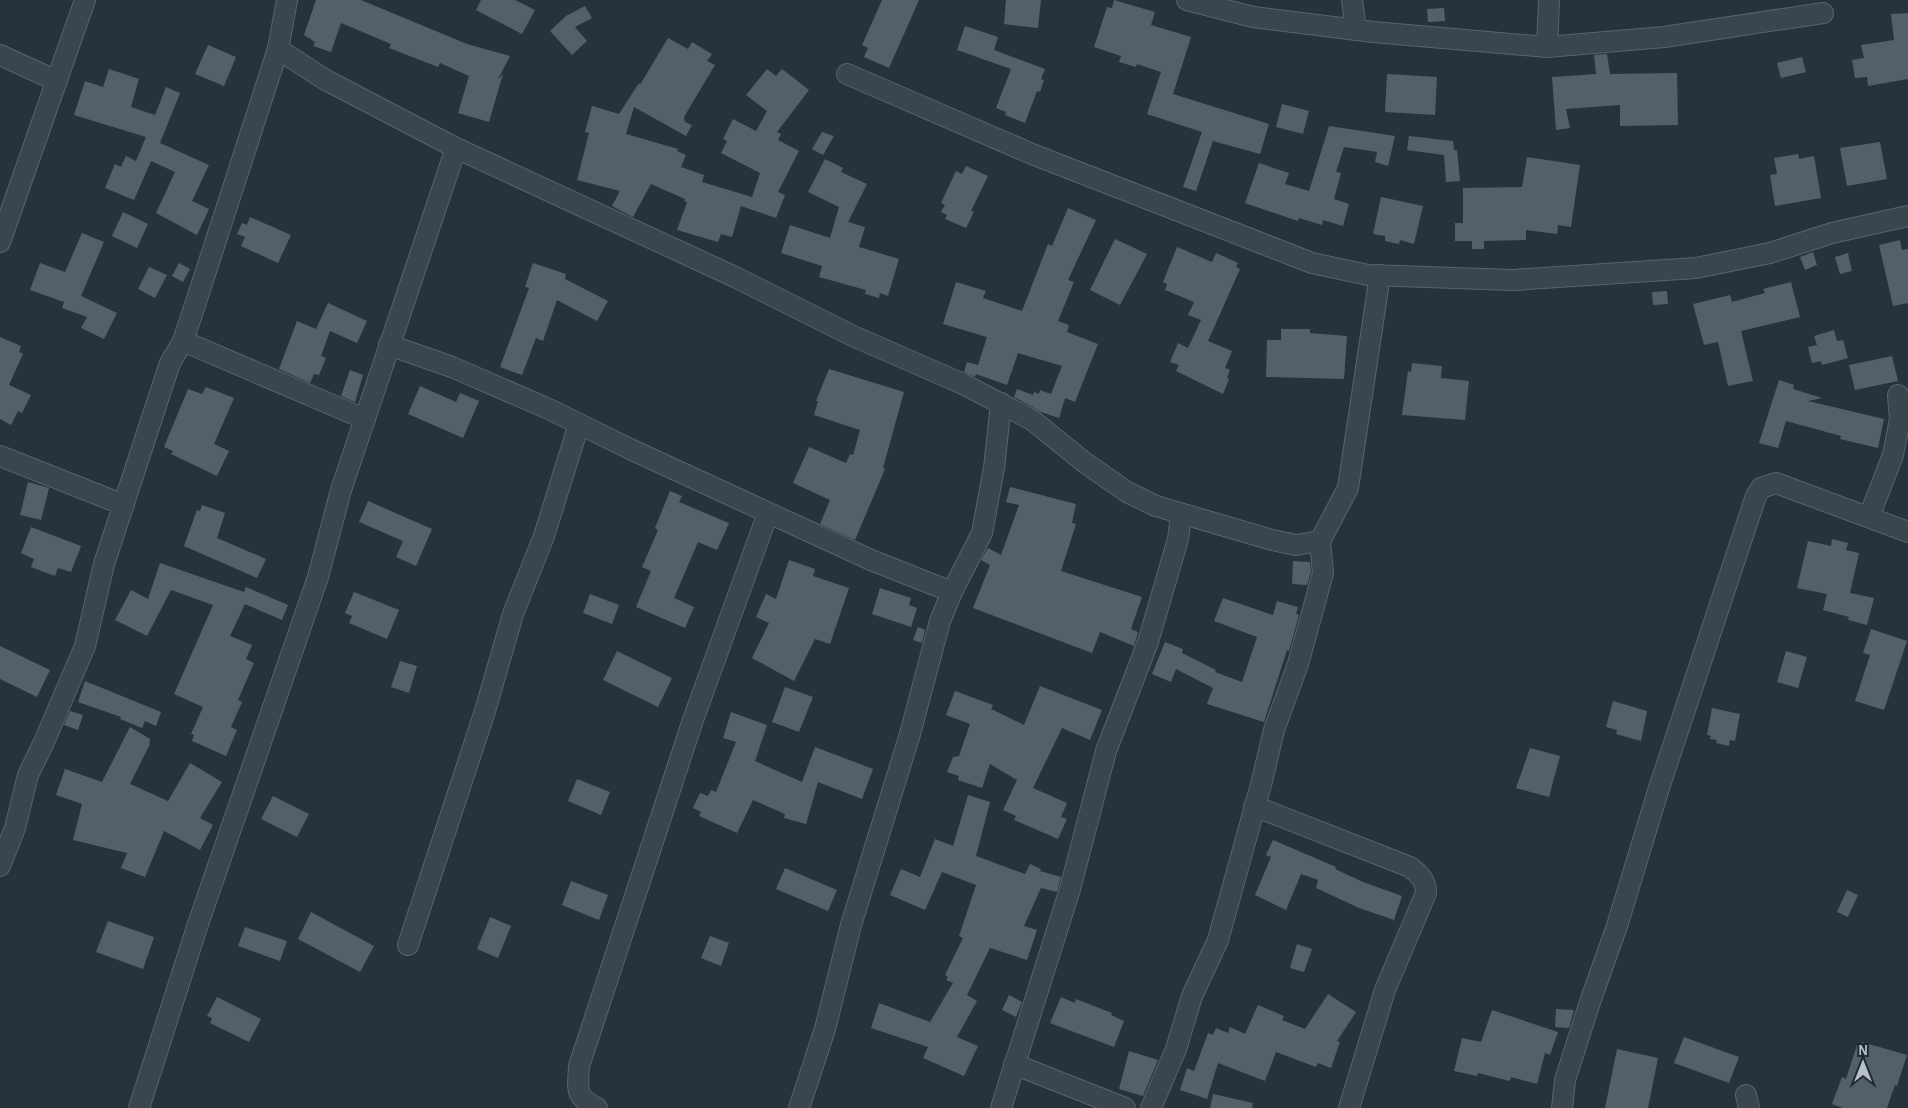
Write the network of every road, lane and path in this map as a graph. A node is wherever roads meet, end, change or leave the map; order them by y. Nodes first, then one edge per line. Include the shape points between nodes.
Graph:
1 (85, 0) edge
2 (287, 0) edge
3 (1187, 0) edge
4 (1352, 0) edge
5 (1548, 0) edge
6 (1822, 13) dead end
7 (1356, 30) junction
8 (1547, 47) junction
9 (278, 49) junction
10 (0, 55) edge
11 (847, 74) dead end
12 (57, 81) junction
13 (456, 148) junction
14 (1908, 216) edge
15 (0, 242) edge
16 (1380, 274) junction
17 (182, 341) junction
18 (389, 345) junction
19 (1898, 395) dead end
20 (1001, 404) junction
21 (364, 420) junction
22 (579, 424) junction
23 (0, 456) edge
24 (124, 505) junction
25 (768, 513) junction
26 (1181, 515) junction
27 (1869, 517) junction
28 (1908, 532) edge
29 (1320, 541) junction
30 (952, 592) junction
31 (1254, 806) junction
32 (0, 866) edge
33 (408, 945) dead end
34 (1014, 1064) junction
35 (139, 1108) edge
36 (597, 1108) edge
37 (799, 1108) edge
38 (1001, 1108) edge
39 (1125, 1108) edge
40 (1151, 1108) edge
41 (1349, 1108) edge
42 (1562, 1108) edge

1 - 12 street
2 - 9 street
3 - 7 street via 1253,17
4 - 7 street
5 - 8 street
6 - 8 street via 1664,37
7 - 8 street
9 - 13 street via 324,79
9 - 17 street
10 - 12 street
11 - 16 street via 1032,154 1312,262
12 - 15 street
13 - 18 street
13 - 20 street
14 - 16 street via 1770,253 1696,268 1513,280
16 - 29 street via 1348,488
17 - 21 street
17 - 24 street via 170,364
18 - 21 street
18 - 22 street via 452,367
19 - 27 street via 1900,419 1893,455
20 - 26 street via 1032,420 1127,492
20 - 30 street via 982,533
21 - 35 street via 318,577 198,924
22 - 25 street
22 - 33 street via 544,536 513,614
23 - 24 street
24 - 32 street via 104,564 85,646 28,775 15,828
25 - 30 street via 871,560
25 - 36 street via 693,720 579,1066 578,1092 583,1101
26 - 29 street via 1296,545
26 - 34 street via 1178,539 1148,642 1106,751 1070,889
27 - 28 street
27 - 42 street via 1776,483 1761,488 1756,496 1617,926 1590,999 1565,1080
29 - 31 street via 1323,574
30 - 37 street via 940,621 910,734 851,925 825,1029
31 - 40 street via 1218,940 1192,996 1176,1048
31 - 41 street via 1410,866 1426,886 1426,893 1385,990
34 - 38 street
34 - 39 street

